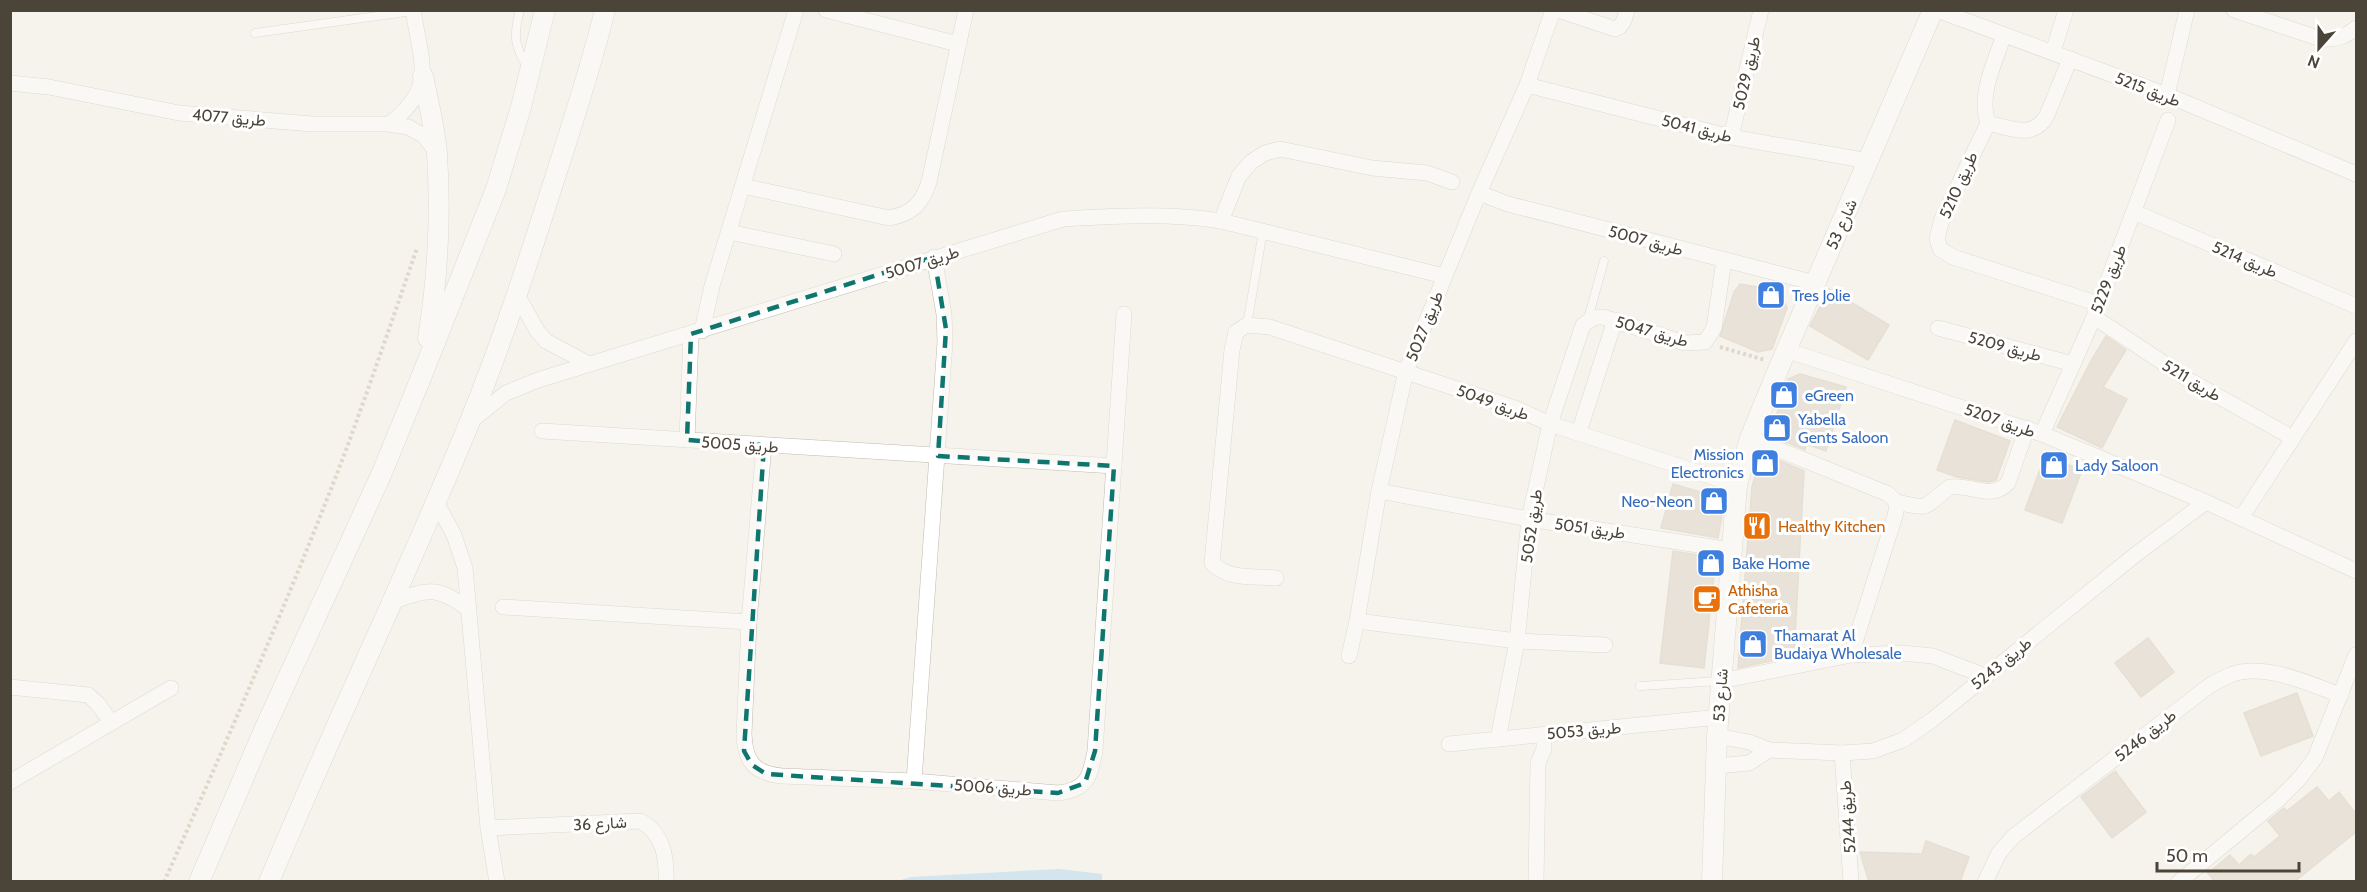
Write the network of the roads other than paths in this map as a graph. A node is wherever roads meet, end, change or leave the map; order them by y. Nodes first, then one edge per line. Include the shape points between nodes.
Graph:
1 (520, 10) edge
2 (545, 10) edge
3 (605, 10) edge
4 (796, 10) edge
5 (826, 10) edge
6 (966, 10) edge
7 (1553, 10) edge
8 (1558, 10) edge
9 (1627, 10) edge
10 (1761, 10) edge
11 (1935, 10) edge
12 (2066, 10) edge
13 (2187, 10) edge
14 (2234, 10) edge
15 (413, 11) edge
16 (2256, 14) edge
17 (2356, 28) edge
18 (255, 33) dead end
19 (2004, 35) junction
20 (958, 44) junction
21 (2053, 52) junction
22 (2070, 59) junction
23 (530, 72) junction
24 (423, 76) junction
25 (10, 83) edge
26 (1527, 85) junction
27 (2167, 95) junction
28 (2168, 120) dead end
29 (1988, 123) junction
30 (389, 124) junction
31 (1731, 137) junction
32 (436, 151) junction
33 (1869, 161) junction
34 (2356, 174) edge
35 (1452, 182) dead end
36 (743, 186) junction
37 (1479, 193) junction
38 (2134, 212) junction
39 (1221, 221) junction
40 (1263, 231) junction
41 (729, 232) junction
42 (1940, 249) joint
43 (834, 254) dead end
44 (934, 257) junction
45 (1604, 261) dead end
46 (1724, 261) junction
47 (1444, 276) junction
48 (1815, 283) junction
49 (517, 295) junction
50 (2356, 306) edge
51 (2097, 310) junction
52 (1124, 314) dead end
53 (1588, 320) junction
54 (1615, 320) junction
55 (1247, 325) junction
56 (1938, 328) dead end
57 (696, 333) junction
58 (2356, 341) edge
59 (1783, 357) junction
60 (589, 364) junction
61 (2073, 364) junction
62 (1406, 371) junction
63 (420, 380) junction
64 (470, 421) junction
65 (1550, 424) junction
66 (2027, 428) junction
67 (542, 431) dead end
68 (1579, 432) junction
69 (2042, 434) junction
70 (1750, 438) junction
71 (2293, 438) junction
72 (687, 440) junction
73 (764, 445) junction
74 (938, 456) junction
75 (1114, 466) junction
76 (1737, 486) junction
77 (1379, 491) junction
78 (435, 500) junction
79 (1897, 502) junction
80 (2206, 502) junction
81 (2241, 518) junction
82 (1529, 519) junction
83 (1731, 550) junction
84 (2356, 571) edge
85 (1276, 578) dead end
86 (393, 601) junction
87 (503, 607) dead end
88 (467, 608) junction
89 (1357, 621) junction
90 (749, 622) junction
91 (1517, 641) junction
92 (1605, 645) dead end
93 (1851, 655) junction
94 (2356, 655) edge
95 (1349, 657) dead end
96 (1985, 676) junction
97 (1721, 681) junction
98 (1640, 686) dead end
99 (10, 687) edge
100 (171, 688) dead end
101 (2341, 695) junction
102 (111, 722) junction
103 (1718, 726) junction
104 (1537, 734) junction
105 (1498, 739) junction
106 (1449, 744) dead end
107 (1769, 750) junction
108 (1842, 753) junction
109 (1717, 766) junction
110 (914, 781) junction
111 (10, 782) edge
112 (488, 828) junction
113 (200, 879) edge
114 (269, 882) edge
115 (497, 882) edge
116 (666, 882) edge
117 (1536, 882) edge
118 (1712, 882) edge
119 (1851, 882) edge
120 (1985, 882) edge
121 (2179, 882) edge

1 - 23 lane via 516,44
2 - 23 street
3 - 49 street
4 - 36 street
5 - 20 street
6 - 20 street
7 - 26 street, طريق 5027
8 - 9 street via 1615,29 1623,23
10 - 31 street, طريق 5029
11 - 19 street, طريق 5215
11 - 33 street, شارع 53
12 - 21 street
13 - 27 street
14 - 16 street
15 - 18 lane
15 - 24 street
16 - 17 street via 2321,39 2340,38
19 - 21 street, طريق 5215
19 - 29 street via 1985,98
20 - 36 street via 929,182 916,207 904,216 889,218
21 - 22 street, طريق 5215
22 - 27 street, طريق 5215
22 - 29 street via 2047,115 2036,129 2027,132
23 - 63 street via 496,189
24 - 30 street via 417,95
24 - 32 street
25 - 30 street, طريق 4077 via 179,113 312,124
26 - 31 street, طريق 5041
26 - 37 street, طريق 5027
27 - 34 street, طريق 5215
28 - 38 street, طريق 5229
29 - 42 street, طريق 5210 via 1942,219 1937,238
30 - 32 street, طريق 4077 via 408,127 424,136
31 - 33 street, طريق 5041
32 - 63 street via 439,237 434,302
33 - 48 street, شارع 53
35 - 39 street via 1427,173 1372,168 1280,149 1251,162 1239,176
36 - 41 street
37 - 46 street, طريق 5007
37 - 47 street, طريق 5027
38 - 50 street, طريق 5214
38 - 51 street, طريق 5229
39 - 40 street, طريق 5007
39 - 44 street, طريق 5007 via 1138,214 1063,219
40 - 47 street, طريق 5007
40 - 55 lane
41 - 43 street
41 - 57 street
42 - 51 street, طريق 5211
44 - 57 street, طريق 5007
44 - 74 street via 946,329
45 - 53 lane
46 - 48 street, طريق 5007
46 - 54 street, طريق 5047 via 1714,328 1705,342 1685,343
47 - 62 street, طريق 5027
48 - 59 street, شارع 53
49 - 60 street via 546,341
49 - 64 street
51 - 61 street, طريق 5229
51 - 71 street, طريق 5211 via 2189,380
52 - 75 street, طريق 5006
53 - 54 street, طريق 5047
53 - 65 street, طريق 5052
54 - 68 street
55 - 62 street, طريق 5049 via 1270,327
55 - 85 street via 1236,332 1232,350 1212,563 1220,572 1231,575
56 - 61 street, طريق 5209
57 - 60 street, طريق 5007
57 - 72 street
58 - 71 street
59 - 66 street, طريق 5207
59 - 70 street, شارع 53
60 - 64 street, طريق 5007 via 521,385
61 - 69 street, طريق 5229
62 - 65 street, طريق 5049
62 - 77 street, طريق 5027
63 - 113 street
64 - 78 street
65 - 68 street, طريق 5049
65 - 82 street, طريق 5052
66 - 69 street, طريق 5207
66 - 79 street via 2008,483 2001,489 1993,493 1950,488 1922,508
67 - 72 street, طريق 5005
68 - 76 street, طريق 5049
69 - 80 street, طريق 5207
70 - 76 street, شارع 53
70 - 79 street via 1886,493
71 - 81 street
72 - 73 street, طريق 5005
73 - 74 street, طريق 5005
73 - 90 street, طريق 5006
74 - 75 street, طريق 5005
74 - 110 street
75 - 110 street, طريق 5006 via 1095,751 1084,783 1072,791 1058,793
76 - 83 street, شارع 53
77 - 82 street, طريق 5051
77 - 89 street, طريق 5027
78 - 86 street
78 - 88 street via 461,551
79 - 93 street
80 - 81 street, طريق 5207
80 - 96 street, طريق 5243
81 - 84 street, طريق 5207
82 - 83 street, طريق 5051
82 - 91 street, طريق 5052
83 - 97 street, شارع 53
86 - 88 street via 416,593 440,592
86 - 114 street
87 - 90 street
88 - 112 street
89 - 91 street
89 - 95 street, طريق 5027
90 - 110 street, طريق 5006 via 744,751 752,765 766,774
91 - 92 street
91 - 105 street, طريق 5052
93 - 96 street via 1925,655
93 - 97 street
94 - 101 street
96 - 108 street, طريق 5243 via 1903,740 1873,751
97 - 98 lane
97 - 103 street, شارع 53
99 - 102 street via 88,695
100 - 102 street
101 - 120 street, طريق 5246 via 2260,672 2232,674 2209,686 2014,836 1999,854
101 - 121 street via 2315,758 2299,779
102 - 111 street
103 - 104 street, طريق 5053
103 - 107 street, طريق 5243
103 - 109 street, شارع 53
104 - 105 street, طريق 5053
104 - 117 street via 1544,748 1538,759
105 - 106 street, طريق 5053
107 - 108 street, طريق 5243
107 - 109 street, طريق 5243 via 1749,763
108 - 119 street, طريق 5244
109 - 118 street, شارع 53
112 - 115 street
112 - 116 street, شارع 36 via 640,821 660,837

